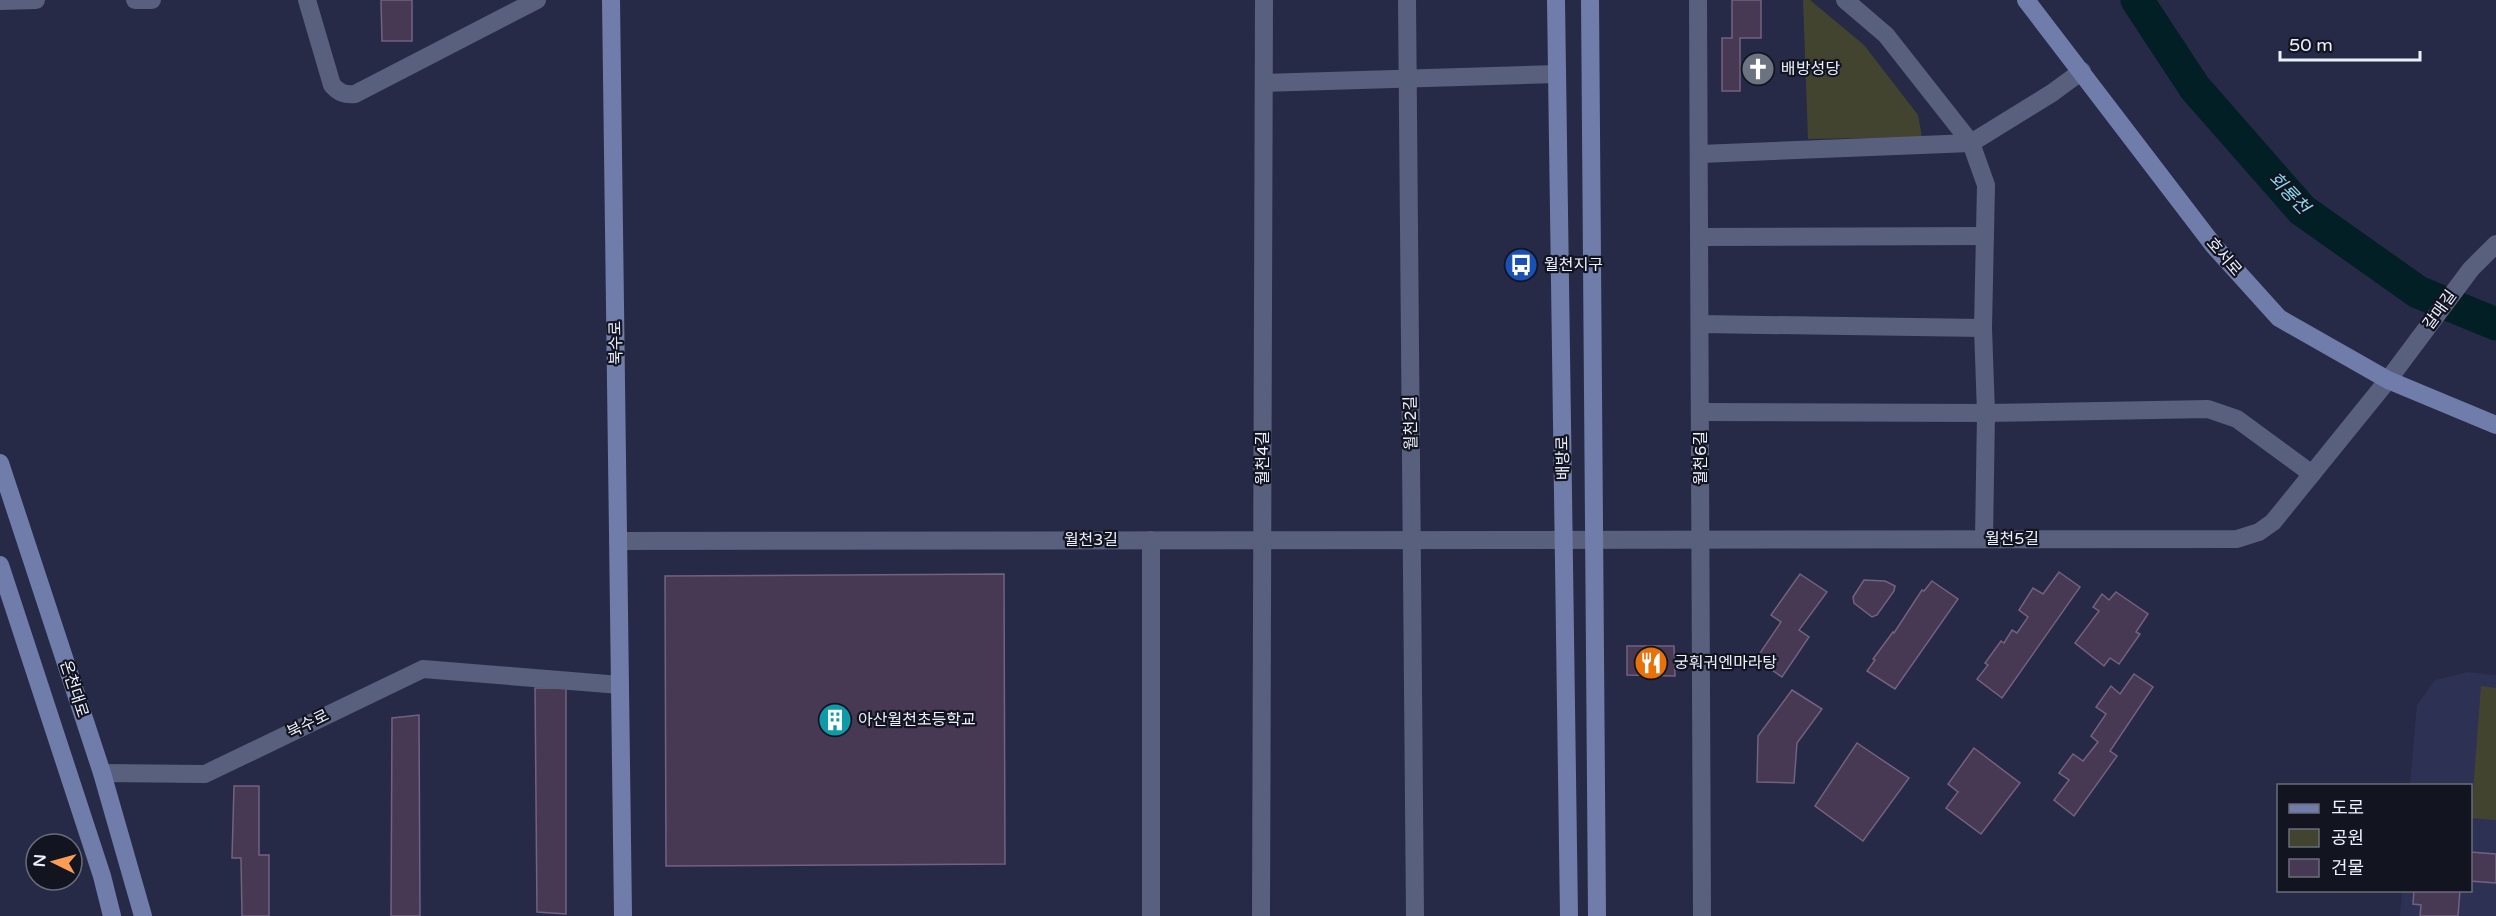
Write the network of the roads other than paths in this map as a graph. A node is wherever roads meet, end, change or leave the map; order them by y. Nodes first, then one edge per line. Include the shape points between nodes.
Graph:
1 (36, 0) edge
2 (135, 0) edge
3 (152, 0) edge
4 (307, 0) edge
5 (537, 0) edge
6 (612, 0) edge
7 (1264, 0) edge
8 (1407, 0) edge
9 (1556, 0) edge
10 (1590, 0) edge
11 (1698, 0) edge
12 (1845, 0) edge
13 (2026, 0) edge
14 (0, 1) edge
15 (2082, 71) junction
16 (1556, 74) junction
17 (1407, 79) junction
18 (1264, 83) junction
19 (1971, 143) junction
20 (1700, 154) junction
21 (1985, 236) junction
22 (1700, 237) junction
23 (2496, 244) edge
24 (1700, 324) junction
25 (1983, 328) junction
26 (2388, 380) junction
27 (1700, 412) junction
28 (1986, 413) junction
29 (2496, 425) edge
30 (0, 463) edge
31 (2312, 474) junction
32 (1984, 539) junction
33 (1151, 540) junction
34 (1262, 540) junction
35 (1412, 540) junction
36 (1564, 540) junction
37 (1592, 540) junction
38 (1701, 540) junction
39 (618, 541) junction
40 (0, 564) edge
41 (620, 686) junction
42 (102, 773) junction
43 (112, 916) edge
44 (143, 916) edge
45 (623, 916) edge
46 (1151, 916) edge
47 (1261, 916) edge
48 (1415, 916) edge
49 (1569, 916) edge
50 (1597, 916) edge
51 (1702, 916) edge

1 - 14 street
2 - 3 street
4 - 5 street via 332,85 346,95 355,94
6 - 39 street, 북수로
7 - 18 street, 월천4길
8 - 17 street, 월천2길
9 - 16 street, 배방로
10 - 37 street, 배방로
11 - 20 street, 월천6길
12 - 19 street via 1886,35
13 - 15 street, 호서로
15 - 19 street
15 - 26 street, 호서로 via 2214,246 2279,318
16 - 17 street
16 - 36 street, 배방로
17 - 18 street
17 - 35 street, 월천2길
18 - 34 street, 월천4길
19 - 20 street
19 - 21 street via 1986,185
20 - 22 street, 월천6길
21 - 22 street
21 - 25 street
22 - 24 street, 월천6길
23 - 26 street, 갈매길 via 2470,268
24 - 25 street
24 - 27 street, 월천6길
25 - 28 street
26 - 29 street, 호서로
26 - 31 street, 월천5길
27 - 28 street
27 - 38 street, 월천6길
28 - 31 street via 2208,409 2238,418
28 - 32 street
30 - 42 street, 온천대로
31 - 32 street, 월천5길 via 2273,522 2259,532 2237,539
32 - 38 street, 월천5길
33 - 34 street, 월천3길
33 - 39 street, 월천3길
33 - 46 street
34 - 35 street, 월천3길
34 - 47 street, 월천4길
35 - 36 street, 월천3길
35 - 48 street, 월천2길
36 - 37 street, 월천5길
36 - 49 street, 배방로
37 - 38 street, 월천5길
37 - 50 street, 배방로
38 - 51 street, 월천6길
39 - 41 street, 북수로
40 - 43 street, 온천대로
41 - 42 street, 북수로 via 423,669 205,774
41 - 45 street, 북수로
42 - 44 street, 온천대로

